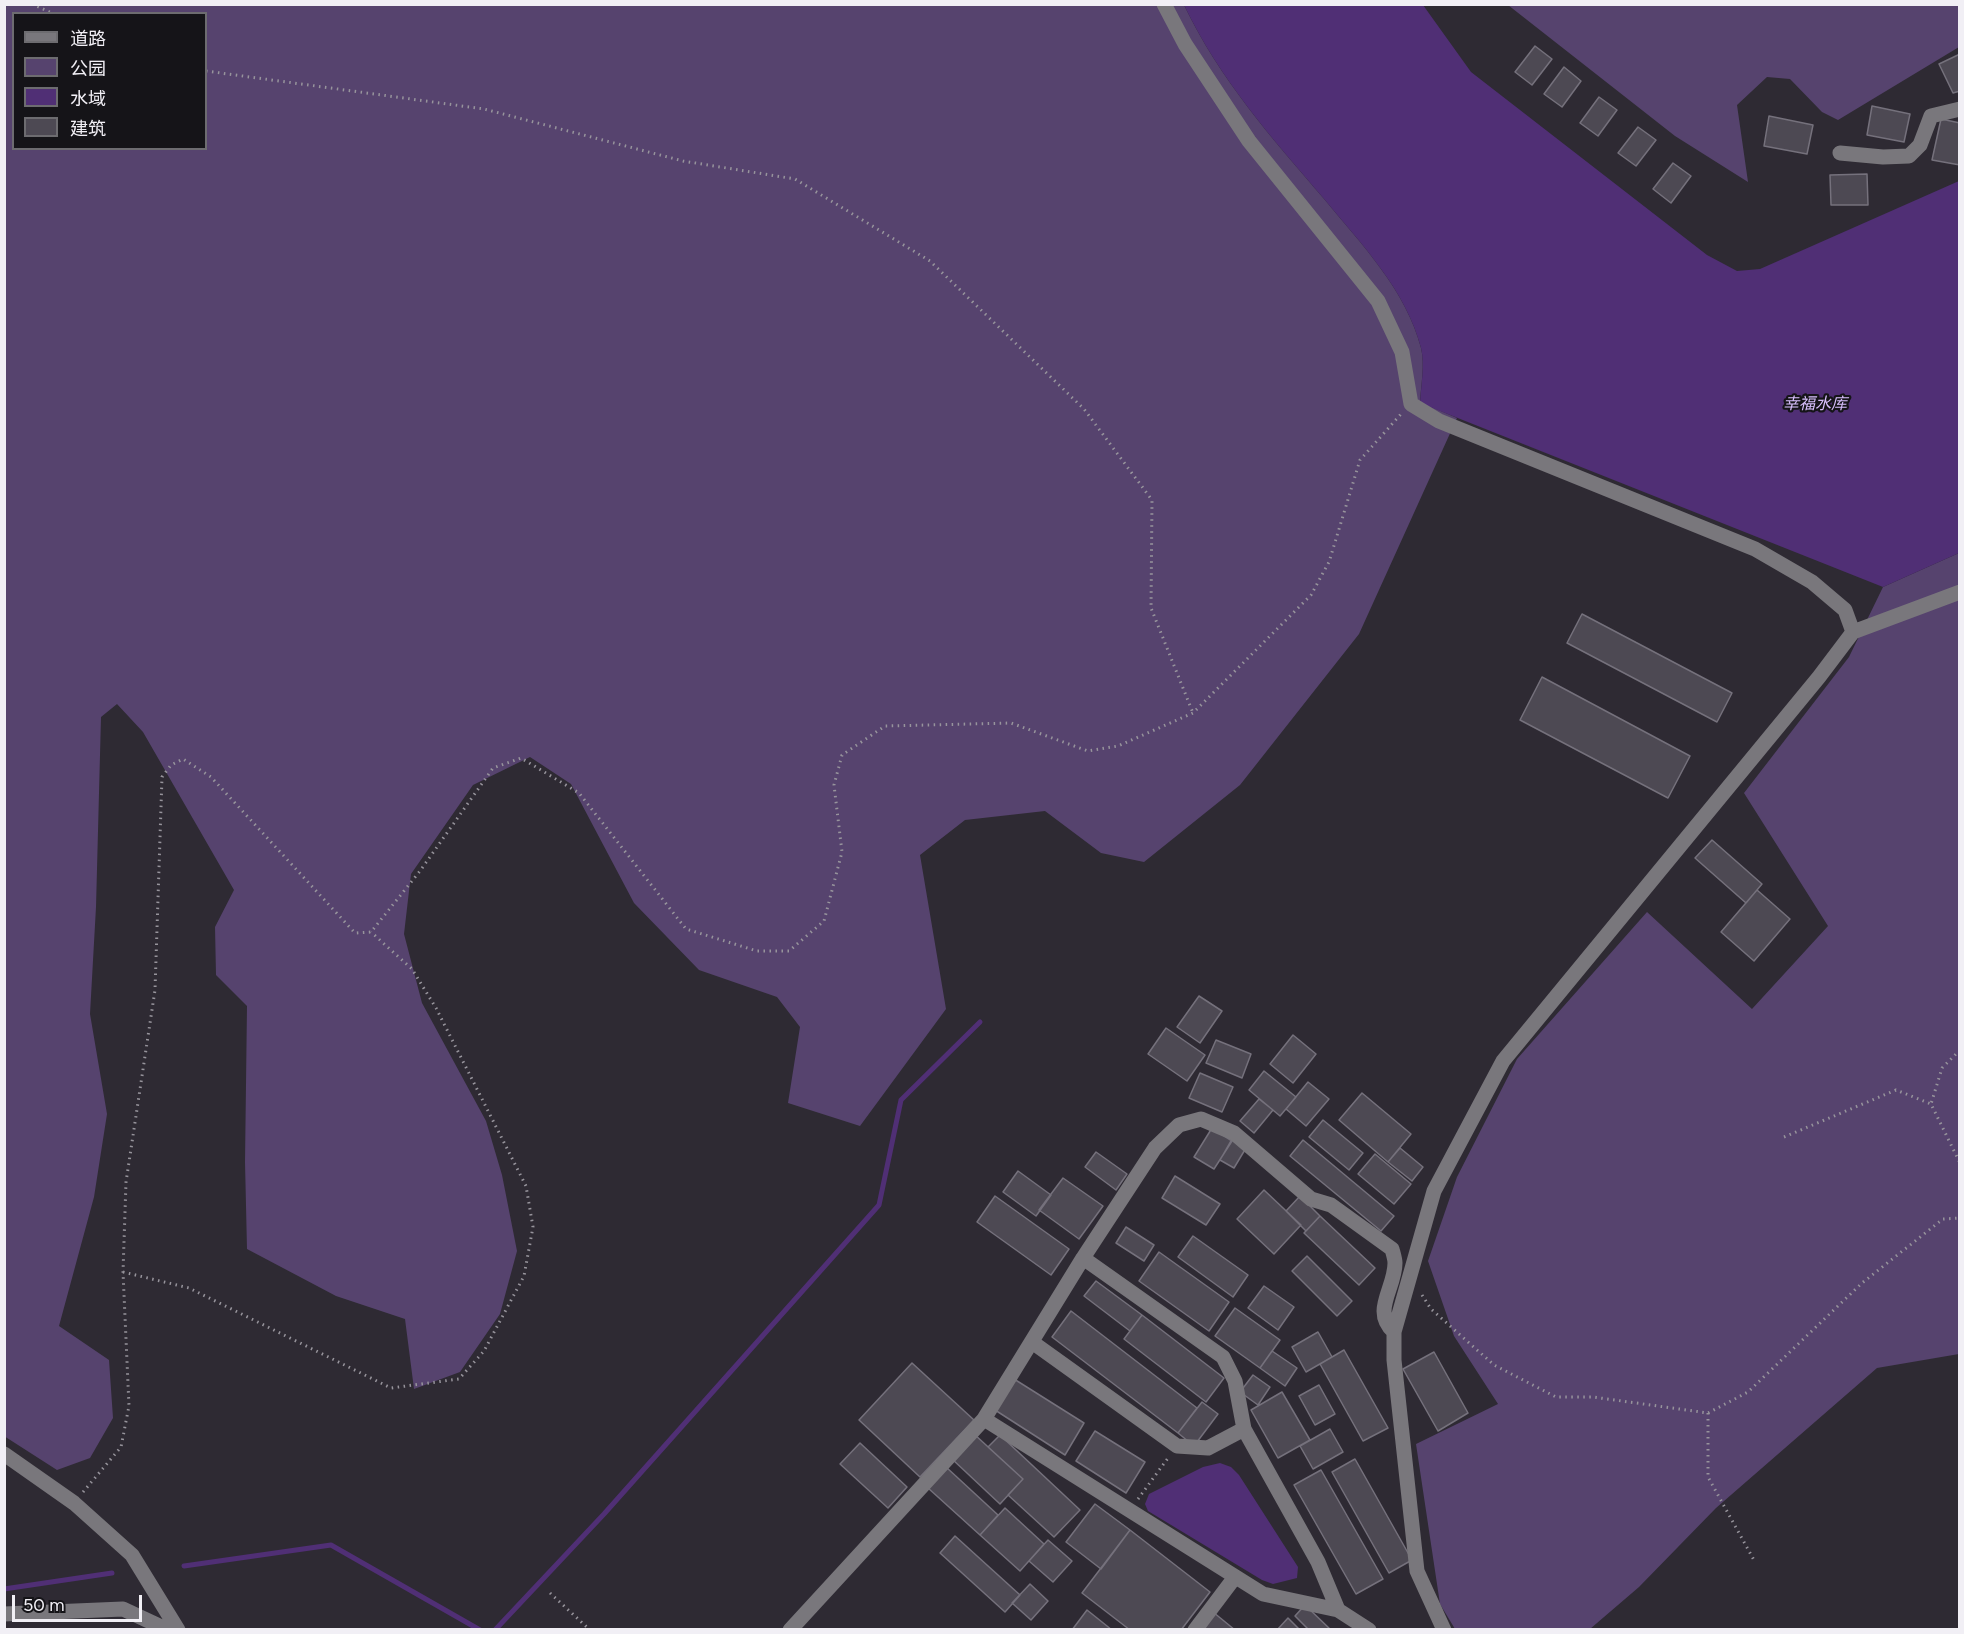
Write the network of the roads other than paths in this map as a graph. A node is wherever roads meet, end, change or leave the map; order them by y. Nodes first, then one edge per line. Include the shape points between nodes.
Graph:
1 (1164, 4) edge
2 (1959, 109) edge
3 (1840, 153) dead end
4 (1959, 592) edge
5 (1853, 632) junction
6 (1083, 1258) junction
7 (1394, 1332) junction
8 (1032, 1342) junction
9 (984, 1419) junction
10 (1244, 1429) junction
11 (4, 1454) edge
12 (1235, 1576) junction
13 (1338, 1610) junction
14 (4, 1614) edge
15 (168, 1629) edge
16 (178, 1629) edge
17 (790, 1629) edge
18 (1195, 1629) edge
19 (1369, 1629) edge
20 (1444, 1629) edge

1 - 5 street via 1185,44 1248,141 1378,301 1402,352 1411,404 1439,421 1755,549 1812,582 1845,610
2 - 3 street via 1931,116 1920,145 1909,156
4 - 5 street
5 - 7 street via 1503,1061 1434,1191
6 - 7 street via 1155,1148 1179,1125 1201,1119 1234,1133 1311,1199 1331,1205 1392,1249 1395,1263 1383,1313 1387,1326
6 - 8 street
6 - 10 street via 1223,1357 1235,1381
7 - 20 street via 1405,1482 1417,1571
8 - 9 street
8 - 10 street via 1177,1446 1208,1448
9 - 12 street
9 - 17 street
10 - 13 street via 1318,1562
11 - 16 street via 74,1503 132,1555
12 - 13 street via 1263,1594
12 - 18 street
13 - 19 street
14 - 15 street via 123,1609

